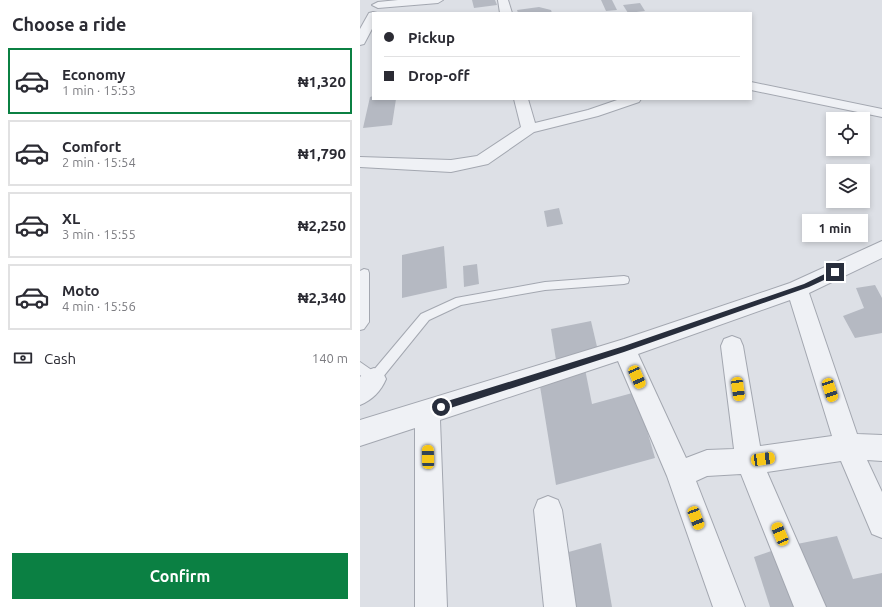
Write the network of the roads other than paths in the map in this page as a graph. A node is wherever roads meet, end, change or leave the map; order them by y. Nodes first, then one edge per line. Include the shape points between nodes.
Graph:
1 (438, 0) edge
2 (503, 0) edge
3 (376, 8) edge
4 (506, 12) edge
5 (372, 16) edge
6 (360, 41) edge
7 (372, 43) edge
8 (360, 46) edge
9 (752, 86) edge
10 (521, 100) edge
11 (631, 100) edge
12 (882, 113) edge
13 (529, 129) junction
14 (360, 162) edge
15 (880, 252) edge
16 (361, 275) edge
17 (624, 280) dead end
18 (798, 289) junction
19 (360, 325) edge
20 (732, 346) dead end
21 (624, 349) junction
22 (365, 380) edge
23 (427, 412) junction
24 (360, 433) edge
25 (848, 447) junction
26 (882, 448) edge
27 (749, 461) junction
28 (680, 474) junction
29 (548, 510) dead end
30 (882, 524) edge
31 (431, 607) edge
32 (560, 607) edge
33 (729, 607) edge
34 (810, 607) edge

1 - 3 street
2 - 4 street
5 - 6 street
7 - 8 street
9 - 12 street
10 - 13 street
11 - 13 street via 593,113
13 - 14 street via 482,160 450,166
15 - 18 street
16 - 19 lane via 363,322
17 - 22 lane via 545,286 460,301 425,317
18 - 21 street
18 - 25 street
20 - 27 street
21 - 23 street
21 - 28 street
23 - 24 street
23 - 31 street
25 - 26 street
25 - 27 street
25 - 30 street
27 - 28 street via 707,463
27 - 34 street
28 - 33 street
29 - 32 street

